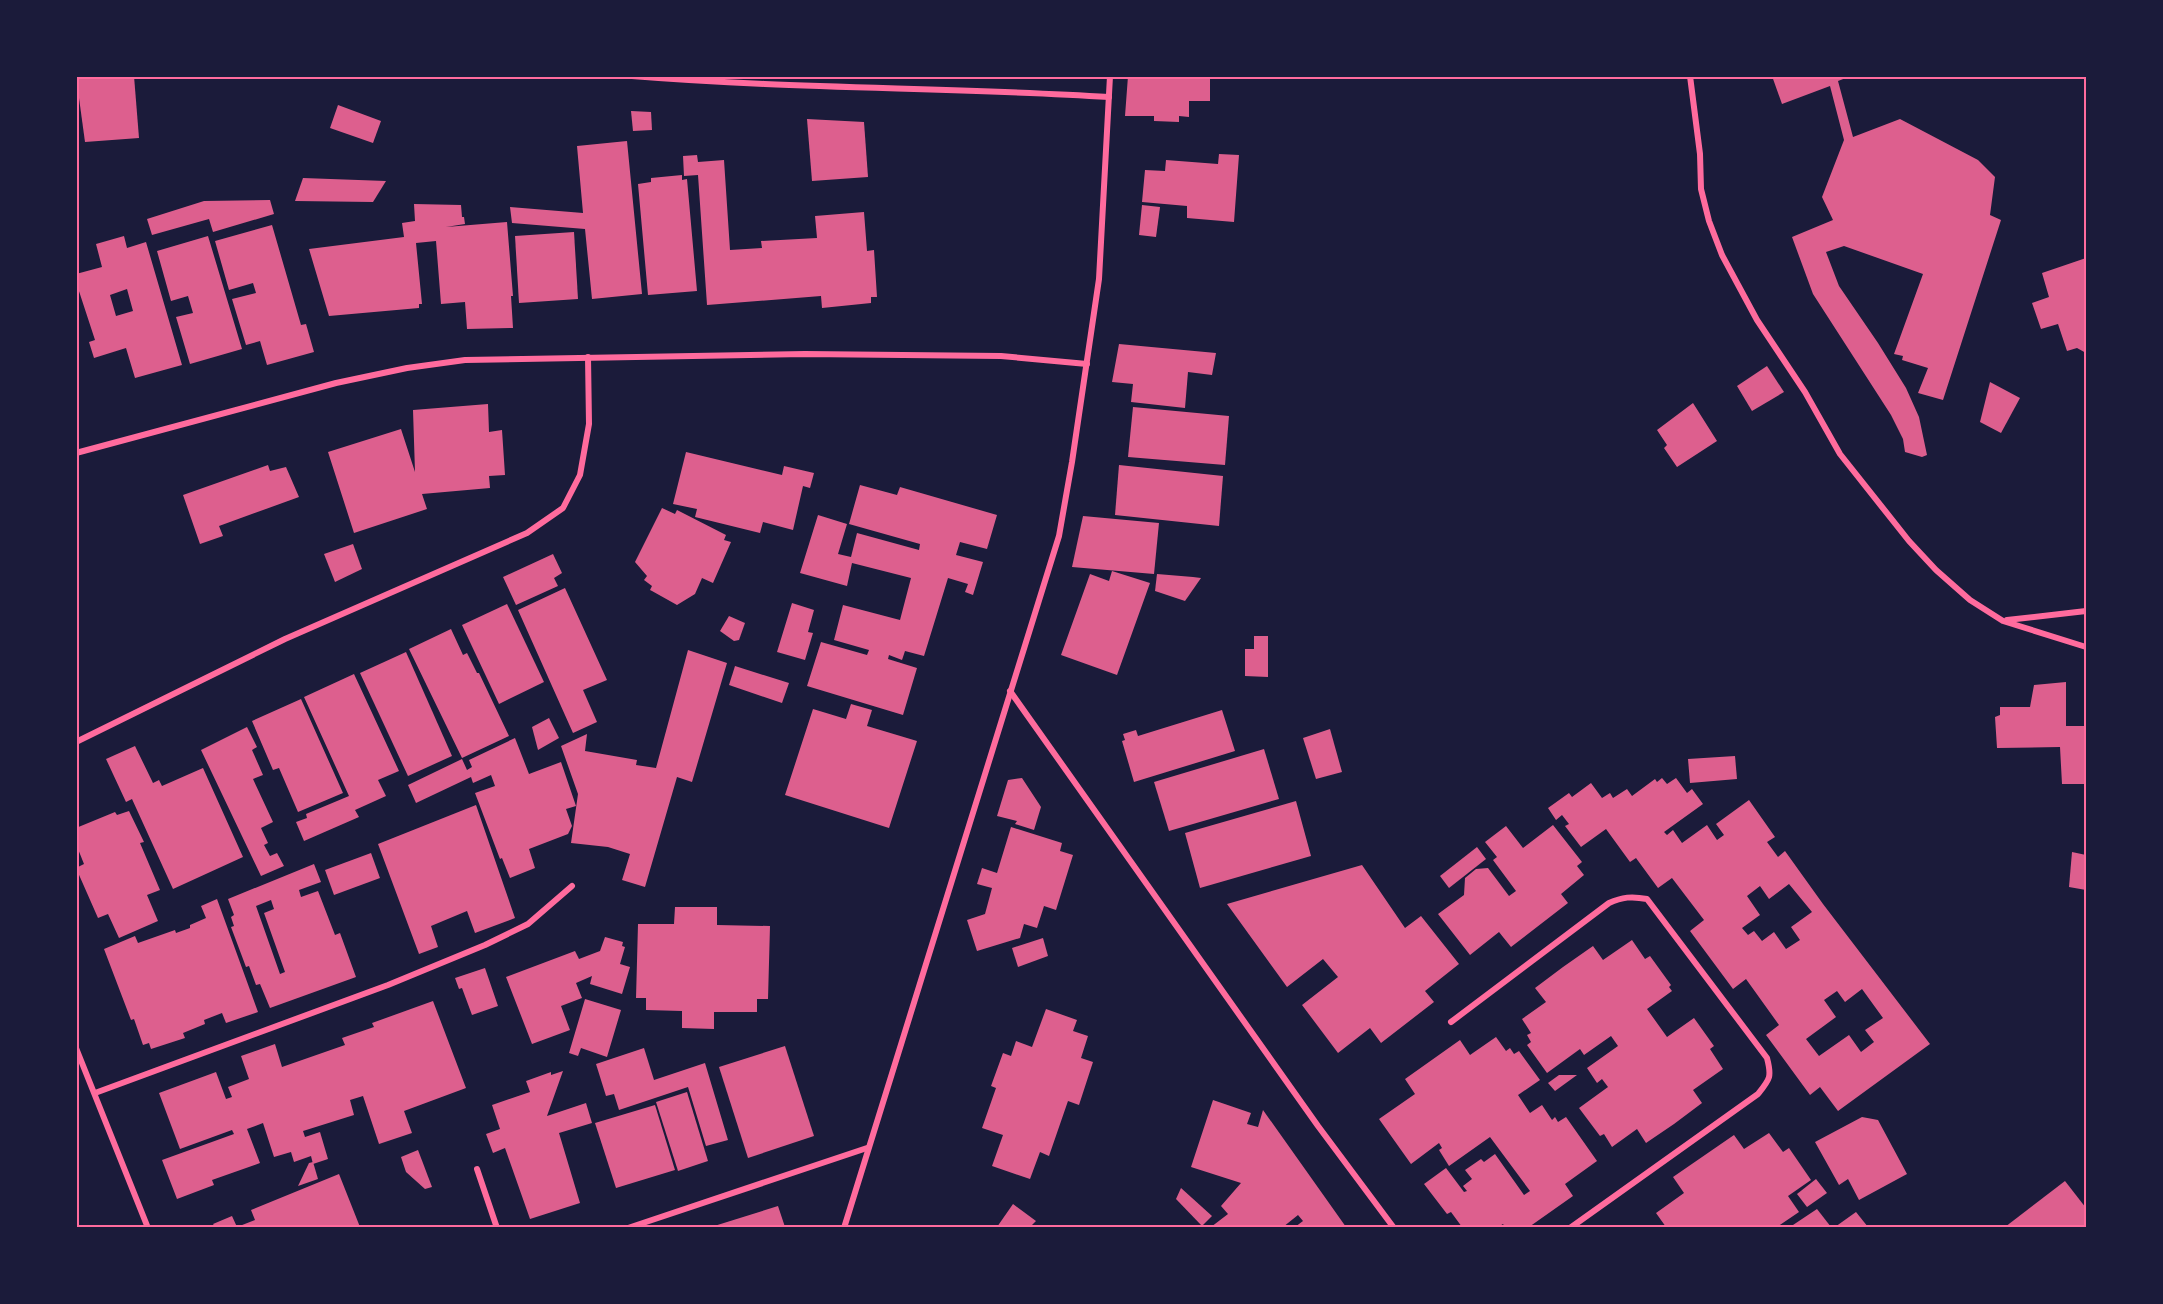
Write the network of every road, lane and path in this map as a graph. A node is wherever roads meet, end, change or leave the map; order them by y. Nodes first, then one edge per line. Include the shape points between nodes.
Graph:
1 (632, 76) edge
2 (697, 76) edge
3 (1110, 76) edge
4 (1690, 76) edge
5 (707, 82) junction
6 (1109, 97) junction
7 (588, 357) junction
8 (1087, 364) junction
9 (76, 453) edge
10 (2086, 611) edge
11 (2003, 621) junction
12 (2086, 647) edge
13 (1010, 691) junction
14 (76, 742) edge
15 (572, 886) dead end
16 (1450, 1022) dead end
17 (76, 1048) edge
18 (95, 1093) junction
19 (867, 1148) junction
20 (477, 1169) dead end
21 (148, 1227) edge
22 (497, 1227) edge
23 (628, 1227) edge
24 (844, 1227) edge
25 (1394, 1227) edge
26 (1570, 1227) edge

1 - 5 street
2 - 5 street
3 - 6 street
4 - 11 street via 1701,189 1708,221 1757,320 1840,454 1902,532 1970,600
5 - 6 street
6 - 8 street via 1099,279
7 - 8 street via 1001,356
7 - 9 street via 465,360 407,368 336,383
7 - 14 street via 589,424 580,475 563,508 527,533 285,639
8 - 13 street via 1059,536
10 - 11 street
11 - 12 street
13 - 19 street
13 - 25 street
15 - 18 street via 528,924 485,945
16 - 26 street via 1609,903 1620,897 1636,897 1647,899 1767,1058 1769,1081 1758,1094
17 - 18 street
18 - 21 street
19 - 23 street
19 - 24 street
20 - 22 street

